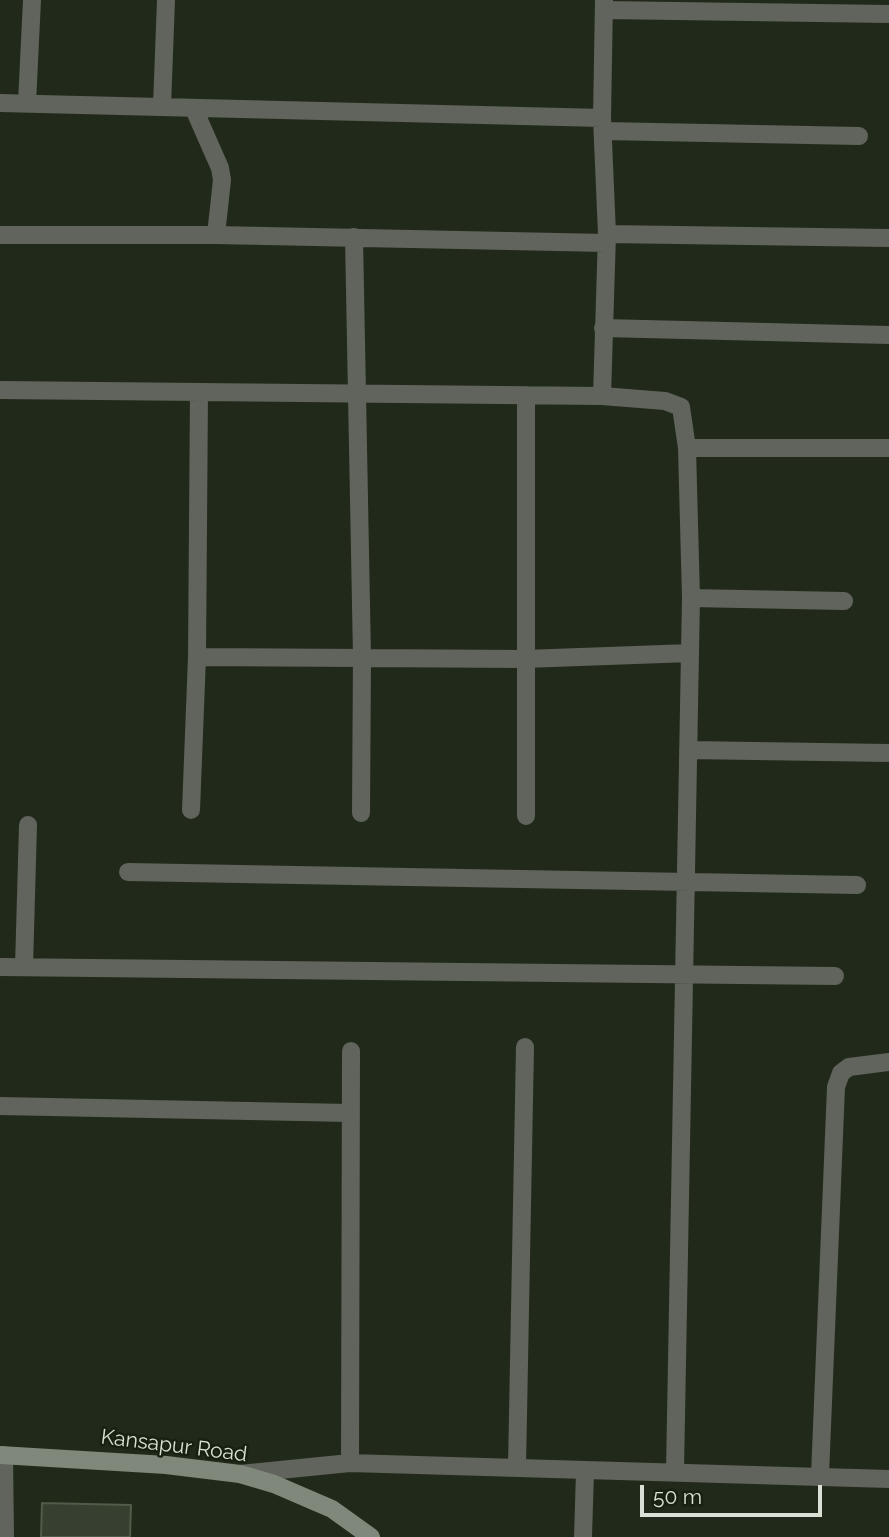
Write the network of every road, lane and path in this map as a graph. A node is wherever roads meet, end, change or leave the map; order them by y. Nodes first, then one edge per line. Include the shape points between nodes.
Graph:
1 (32, 0) edge
2 (166, 0) edge
3 (604, 5) edge
4 (889, 13) edge
5 (0, 103) edge
6 (27, 103) junction
7 (162, 106) junction
8 (194, 109) junction
9 (603, 124) junction
10 (859, 135) dead end
11 (0, 235) edge
12 (216, 235) junction
13 (354, 237) junction
14 (606, 238) junction
15 (889, 238) edge
16 (603, 328) junction
17 (889, 335) edge
18 (0, 390) edge
19 (199, 392) junction
20 (358, 393) junction
21 (526, 396) junction
22 (602, 396) junction
23 (687, 448) junction
24 (889, 448) edge
25 (691, 598) junction
26 (844, 601) dead end
27 (690, 653) junction
28 (197, 657) junction
29 (362, 657) junction
30 (525, 659) junction
31 (688, 750) junction
32 (889, 753) edge
33 (191, 810) dead end
34 (361, 813) dead end
35 (526, 816) dead end
36 (28, 825) dead end
37 (128, 872) dead end
38 (686, 883) junction
39 (857, 886) dead end
40 (0, 967) edge
41 (24, 967) junction
42 (684, 973) junction
43 (835, 976) dead end
44 (525, 1047) dead end
45 (352, 1051) dead end
46 (889, 1062) edge
47 (0, 1106) edge
48 (349, 1113) junction
49 (2, 1455) edge
50 (351, 1463) junction
51 (517, 1467) junction
52 (675, 1471) junction
53 (585, 1472) junction
54 (240, 1474) junction
55 (820, 1475) junction
56 (889, 1479) edge
57 (3, 1506) edge
58 (5, 1537) edge
59 (371, 1537) edge
60 (583, 1537) edge

1 - 6 street
2 - 7 street
3 - 4 street
3 - 9 street
5 - 6 street
6 - 7 street
7 - 8 street
8 - 9 street
8 - 12 street via 222,180
9 - 10 street
9 - 14 street
11 - 12 street
12 - 13 street
13 - 14 street
13 - 20 street
14 - 15 street
14 - 16 street
16 - 17 street
16 - 22 street
18 - 19 street
19 - 20 street
19 - 28 street
20 - 21 street
20 - 29 street
21 - 22 street
21 - 30 street
22 - 23 street via 665,401 681,407
23 - 24 street
23 - 25 street
25 - 26 street
25 - 27 street
27 - 30 street
27 - 31 street
28 - 29 street
28 - 33 street
29 - 30 street
29 - 34 street
30 - 35 street
31 - 32 street
31 - 38 street
36 - 41 street
37 - 38 street
38 - 39 street
38 - 42 street
40 - 41 street
41 - 42 street
42 - 43 street
42 - 52 street
44 - 51 street
45 - 48 street
46 - 55 street via 849,1067 836,1087
47 - 48 street
48 - 50 street
49 - 54 street, Kansapur Road
49 - 57 street
50 - 51 street
50 - 54 street
51 - 53 street
52 - 53 street
52 - 55 street
53 - 60 street
54 - 59 street, Kansapur Road via 332,1509
55 - 56 street
57 - 58 street

